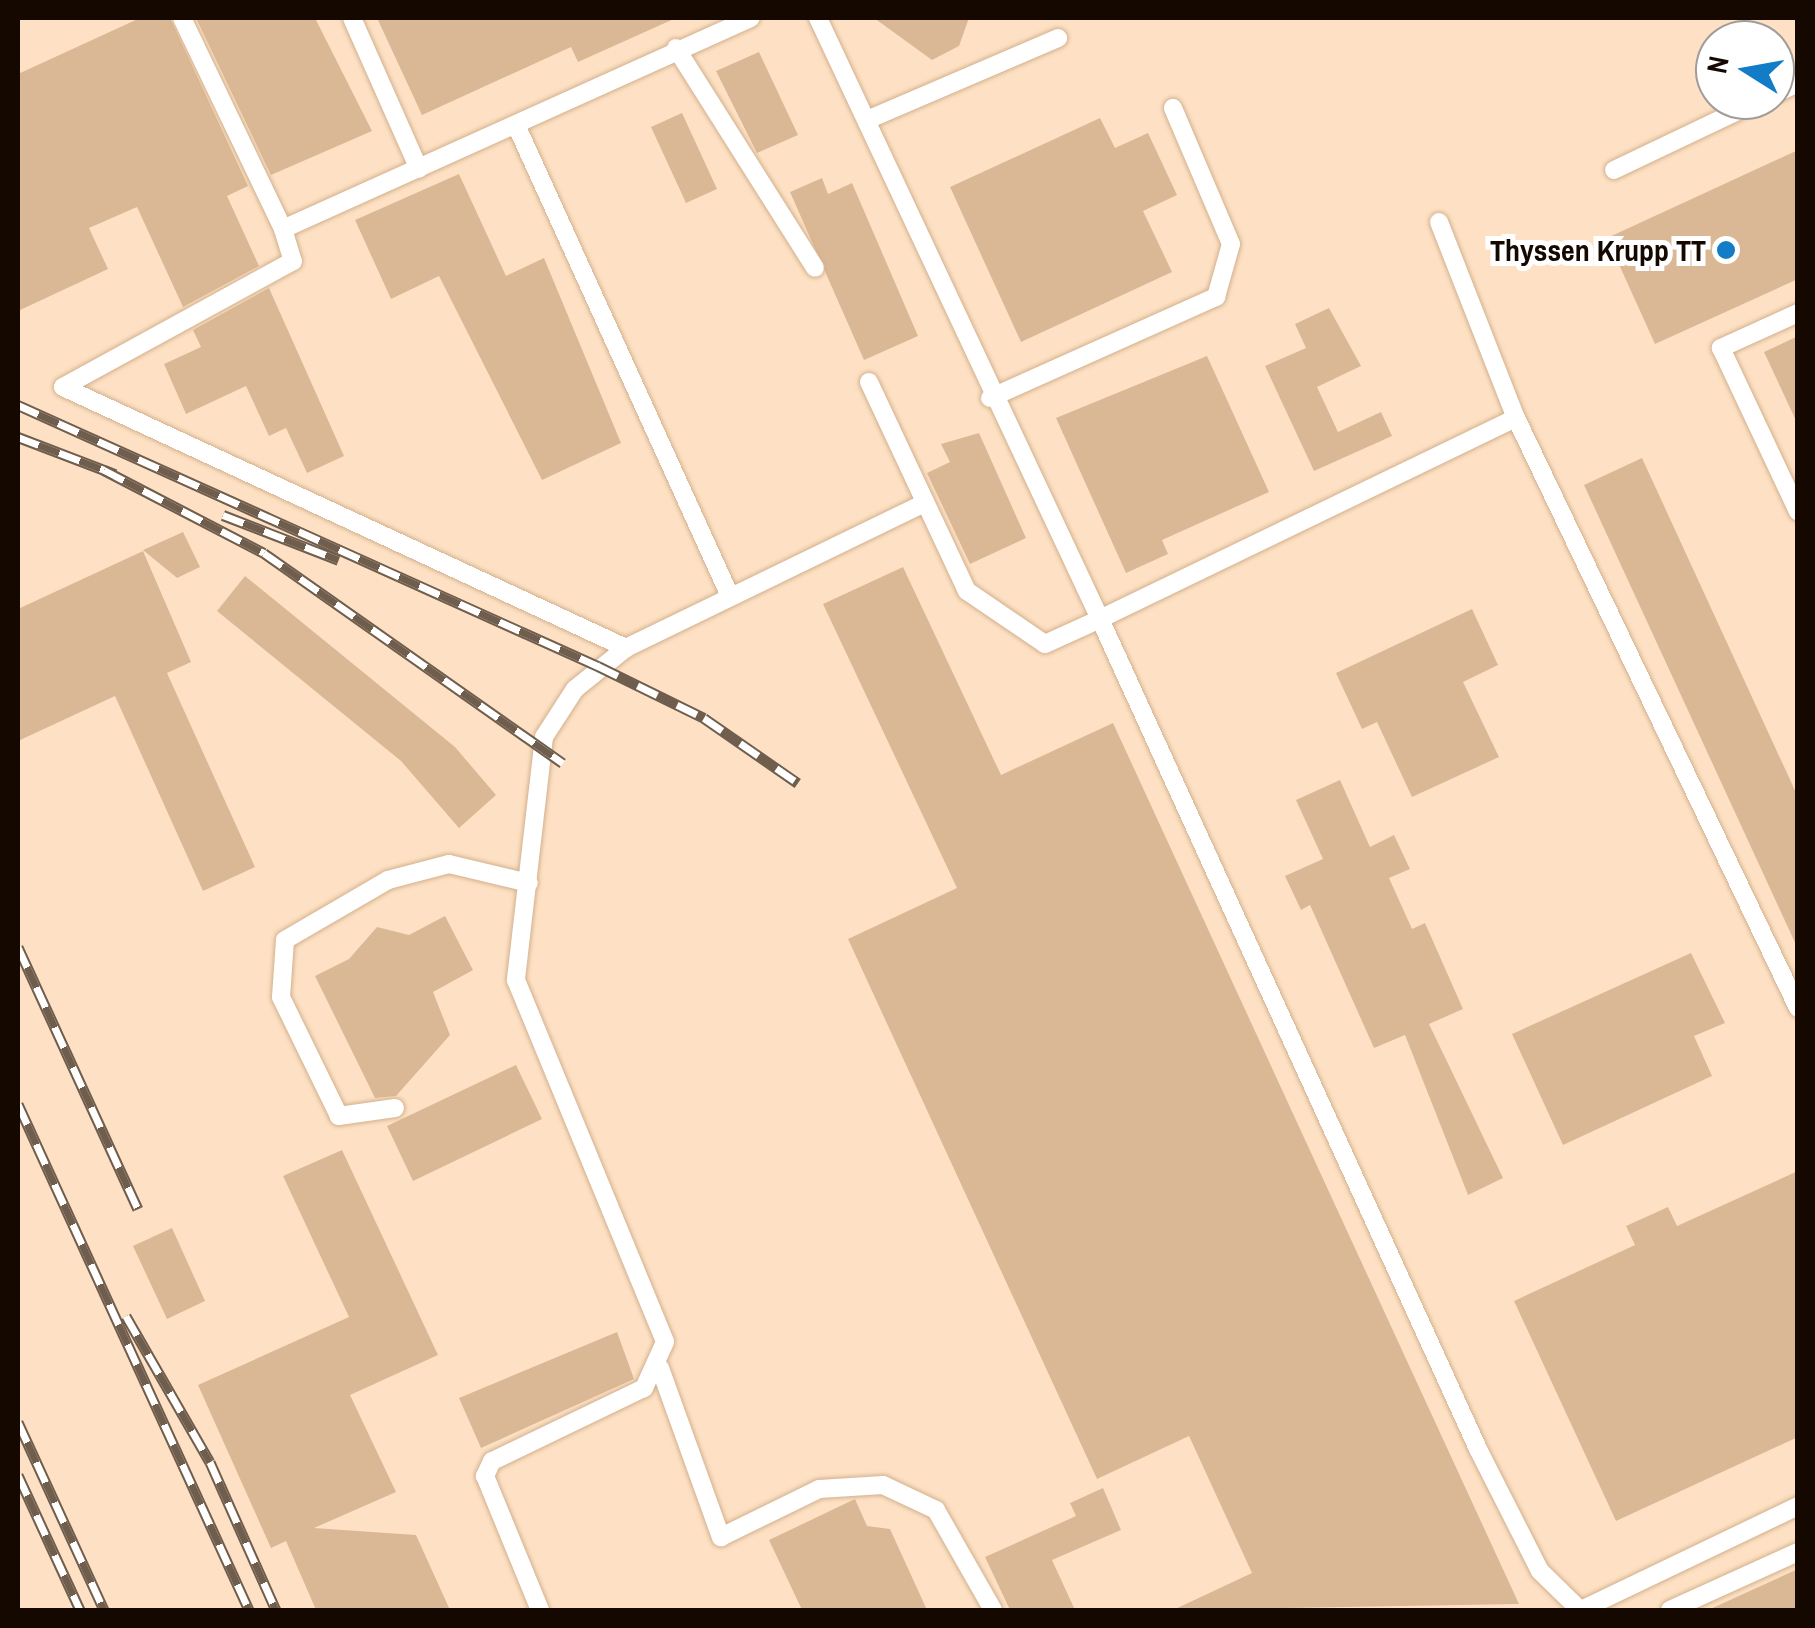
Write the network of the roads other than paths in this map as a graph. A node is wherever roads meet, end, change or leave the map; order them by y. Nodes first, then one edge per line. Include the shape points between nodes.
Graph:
1 (182, 18) edge
2 (352, 18) edge
3 (751, 18) edge
4 (818, 18) edge
5 (1058, 38) dead end
6 (676, 48) junction
7 (1173, 108) dead end
8 (867, 120) junction
9 (1720, 120) edge
10 (517, 126) junction
11 (419, 168) junction
12 (1614, 170) dead end
13 (1439, 222) dead end
14 (282, 228) junction
15 (815, 268) dead end
16 (1798, 313) edge
17 (870, 382) dead end
18 (990, 398) junction
19 (1516, 418) junction
20 (924, 503) junction
21 (1798, 512) edge
22 (730, 594) junction
23 (1100, 620) junction
24 (626, 648) junction
25 (529, 882) junction
26 (1798, 1008) edge
27 (395, 1108) dead end
28 (660, 1368) junction
29 (1798, 1506) edge
30 (1798, 1552) edge
31 (540, 1610) edge
32 (993, 1610) edge
33 (1580, 1610) edge
34 (1670, 1610) edge

1 - 14 lane
2 - 11 lane
3 - 6 lane
4 - 8 lane
5 - 8 lane
6 - 10 lane
6 - 15 lane via 788,213
7 - 18 lane via 1231,244 1216,297
8 - 18 lane
9 - 12 lane
10 - 11 lane
10 - 22 lane
11 - 14 lane
13 - 19 lane
14 - 24 lane via 293,261 63,387
16 - 21 lane via 1721,348
17 - 20 lane
18 - 23 lane
19 - 23 lane
19 - 26 lane
20 - 22 lane
20 - 23 lane via 967,591 1045,644
22 - 24 lane
23 - 33 lane via 1478,1449 1540,1571
24 - 25 lane via 575,689 544,737
25 - 27 lane via 449,864 388,880 285,940 281,998 339,1116
25 - 28 lane via 516,980 665,1342
28 - 31 lane via 644,1388 492,1461 488,1498
28 - 32 lane via 721,1538 818,1489 883,1485 936,1510
29 - 33 lane
30 - 34 lane

